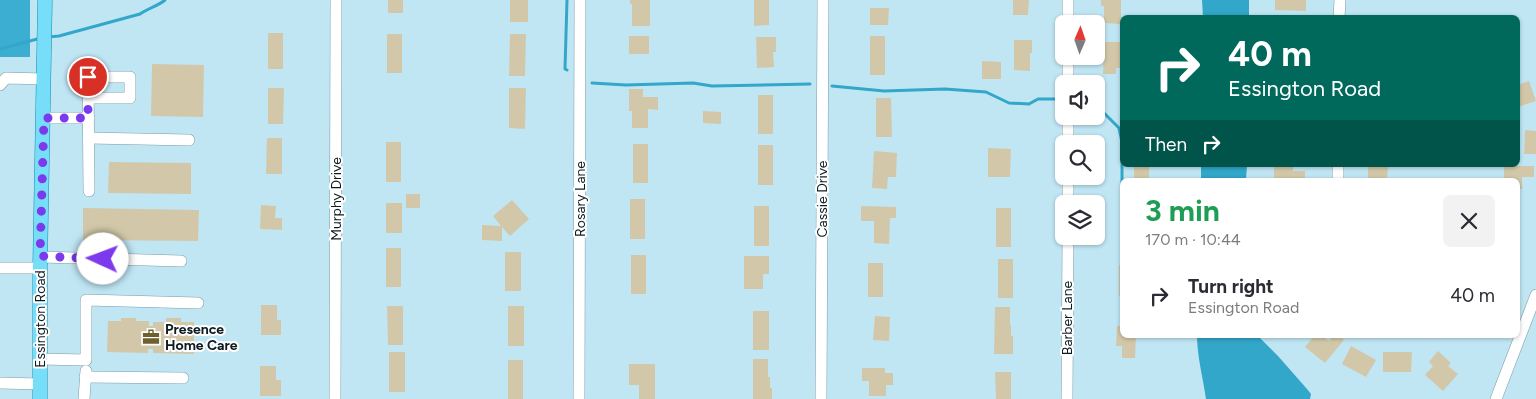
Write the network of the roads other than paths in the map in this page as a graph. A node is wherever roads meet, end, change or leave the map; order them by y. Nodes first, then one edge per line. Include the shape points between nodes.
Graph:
1 (45, 0) edge
2 (336, 0) edge
3 (580, 0) edge
4 (823, 0) edge
5 (1068, 0) edge
6 (1340, 0) edge
7 (1068, 15) edge
8 (1339, 15) edge
9 (44, 79) junction
10 (0, 85) edge
11 (88, 98) dead end
12 (44, 118) junction
13 (88, 118) junction
14 (88, 138) junction
15 (189, 140) dead end
16 (89, 191) dead end
17 (1068, 245) edge
18 (181, 261) dead end
19 (40, 262) junction
20 (0, 268) edge
21 (1536, 295) edge
22 (198, 303) dead end
23 (1520, 331) edge
24 (1517, 338) edge
25 (40, 359) junction
26 (86, 360) junction
27 (85, 377) junction
28 (182, 378) dead end
29 (0, 383) edge
30 (40, 384) junction
31 (40, 399) edge
32 (84, 399) edge
33 (335, 399) edge
34 (579, 399) edge
35 (821, 399) edge
36 (1067, 399) edge
37 (1496, 399) edge

1 - 9 main road, Essington Road
2 - 33 street, Murphy Drive
3 - 34 street, Rosary Lane
4 - 35 street, Cassie Drive
5 - 7 street
6 - 8 street
9 - 10 street via 6,78
9 - 12 main road, Essington Road
11 - 13 street
12 - 13 street
12 - 19 main road, Essington Road
13 - 14 street
14 - 15 street
14 - 16 street
17 - 36 street, Barber Lane
18 - 19 street
19 - 20 street
19 - 25 main road, Essington Road
21 - 23 street
22 - 26 street via 86,300
24 - 37 street
25 - 26 street
25 - 30 main road, Essington Road
26 - 27 street
27 - 28 street
27 - 32 street
29 - 30 street
30 - 31 main road, Essington Road

